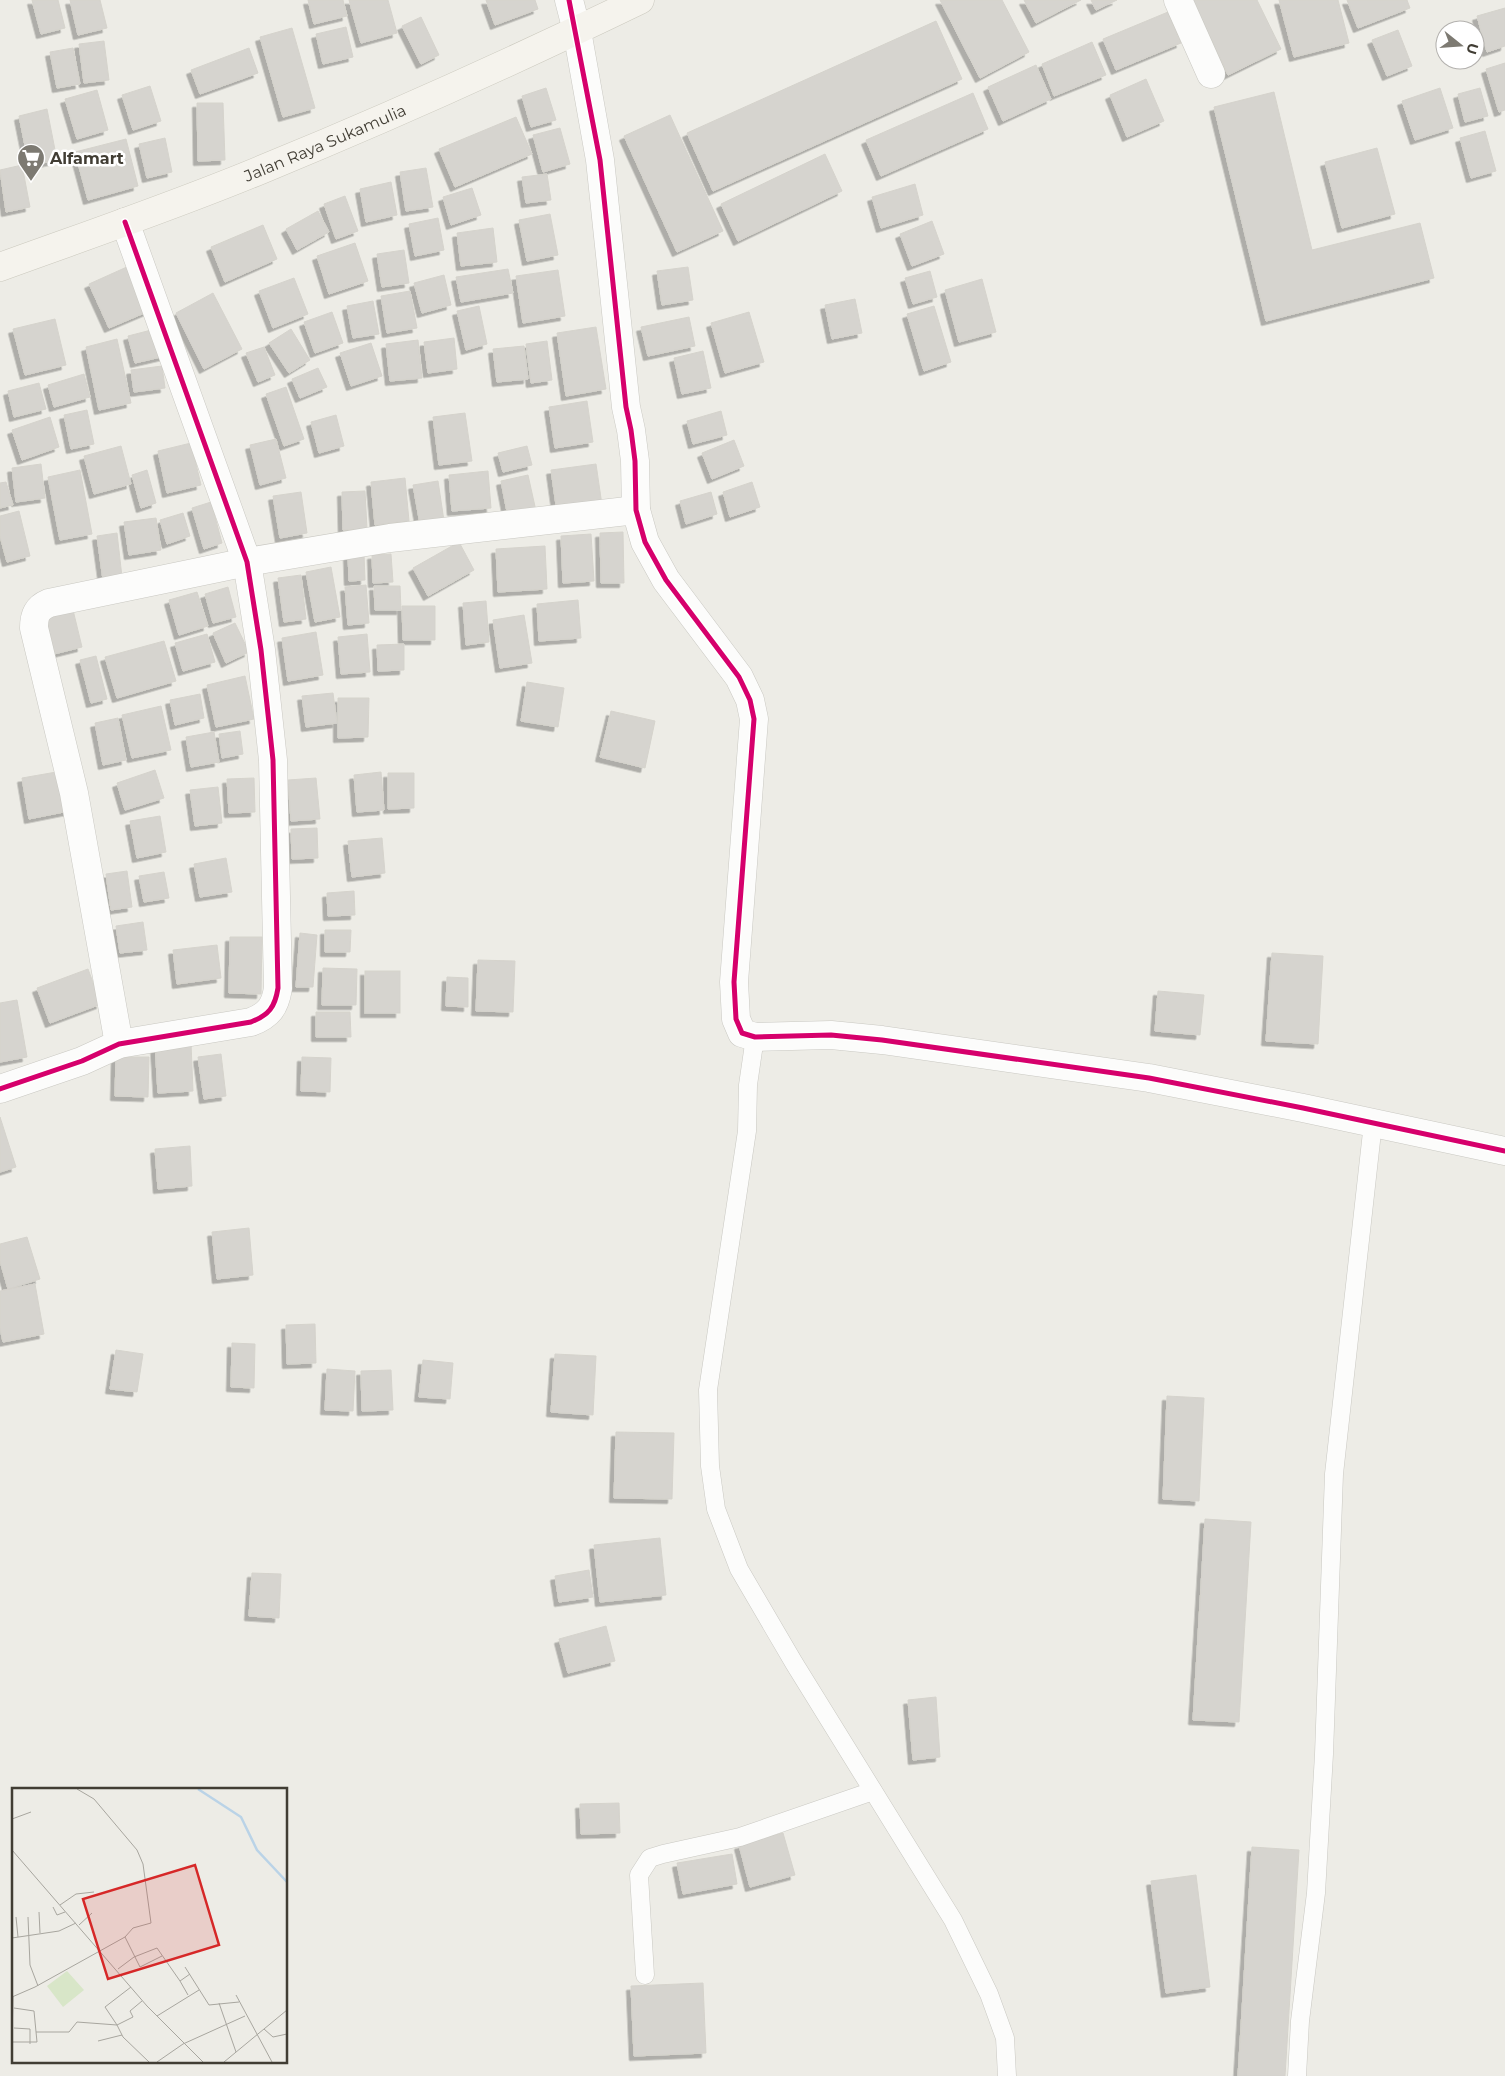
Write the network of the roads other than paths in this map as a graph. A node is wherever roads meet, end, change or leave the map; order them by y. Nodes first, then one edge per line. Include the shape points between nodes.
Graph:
1 (570, 0) edge
2 (640, 0) edge
3 (1178, 0) edge
4 (577, 31) junction
5 (1211, 74) dead end
6 (125, 222) junction
7 (0, 266) edge
8 (636, 510) junction
9 (246, 562) junction
10 (755, 1037) junction
11 (119, 1044) junction
12 (0, 1089) edge
13 (1373, 1123) junction
14 (1505, 1151) edge
15 (873, 1791) junction
16 (645, 1975) dead end
17 (1007, 2076) edge
18 (1296, 2076) edge

1 - 4 street
2 - 4 main road, Jalan Raya Sukamulia
3 - 5 street
4 - 6 main road, Jalan Raya Sukamulia via 263,169
4 - 8 street via 600,160 635,461
6 - 7 main road, Jalan Raya Sukamulia
6 - 9 street
8 - 9 street via 390,538
8 - 10 street via 644,542 654,560 739,677 750,700 754,719 734,982 736,1019 742,1033
9 - 11 street via 273,760 276,1002 264,1017 251,1022
9 - 11 street via 49,602 37,611 34,618 74,793
10 - 13 street via 830,1035 901,1043 1149,1078
10 - 15 lane via 748,1085 748,1131 708,1390 710,1466 716,1509 739,1569
11 - 12 street via 82,1061
13 - 14 street
13 - 18 lane via 1334,1474 1316,1893
15 - 16 lane via 740,1837 650,1858 639,1875
15 - 17 lane via 953,1920 989,1994 1005,2038

